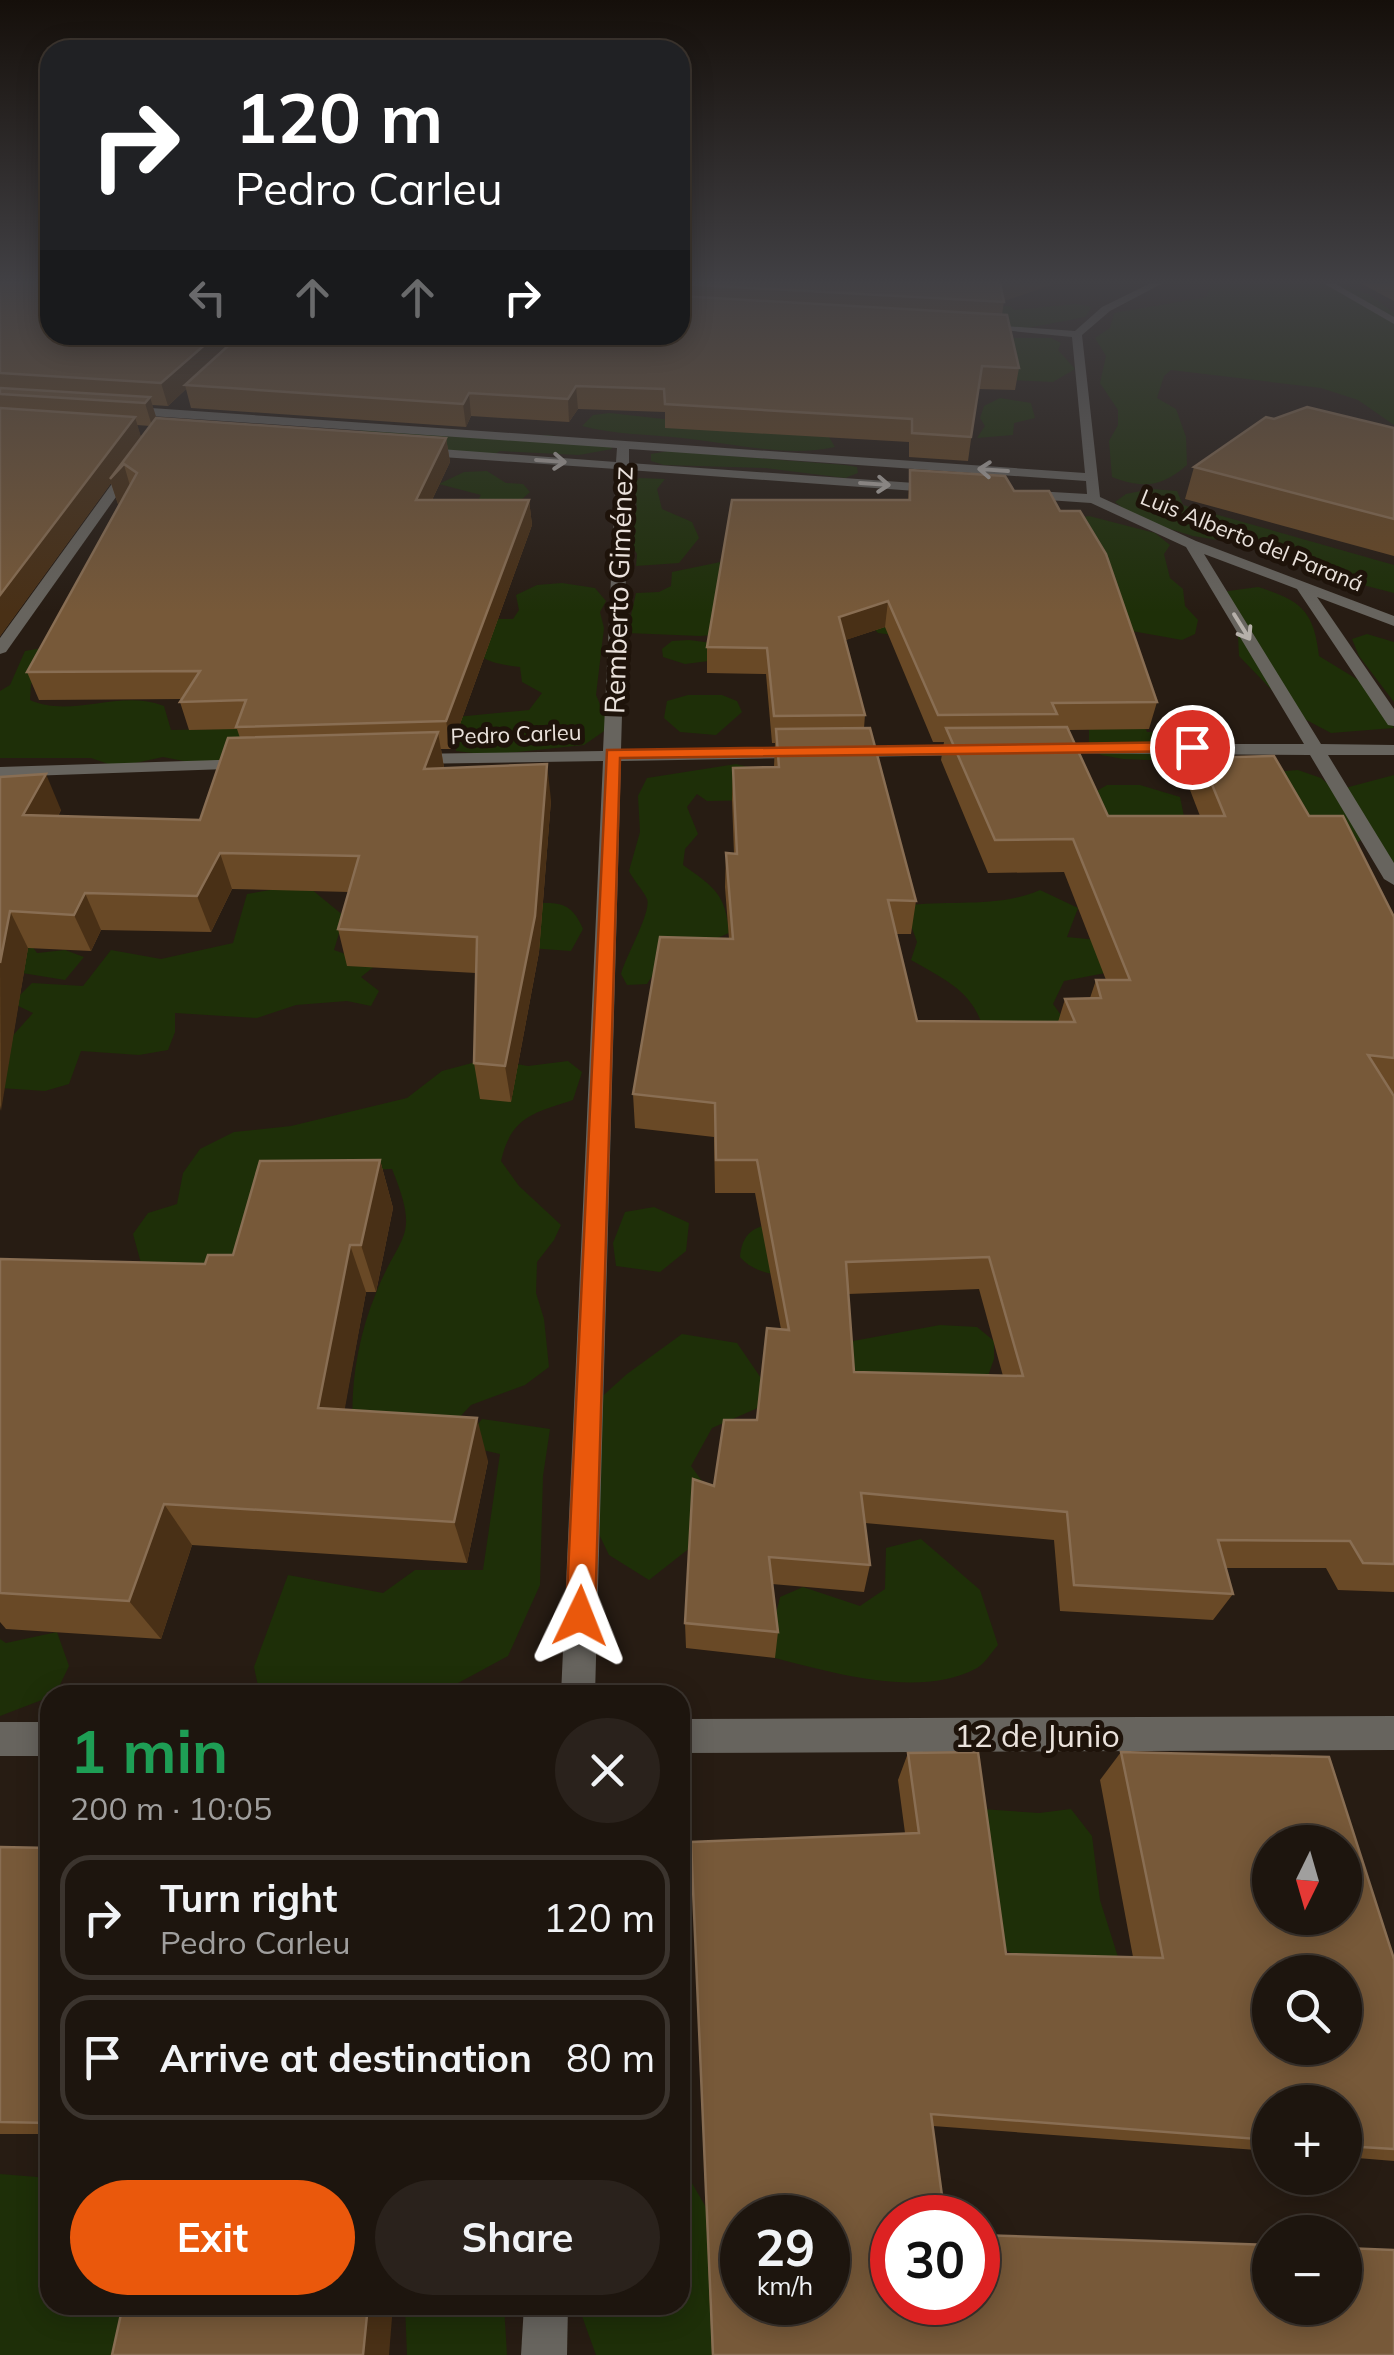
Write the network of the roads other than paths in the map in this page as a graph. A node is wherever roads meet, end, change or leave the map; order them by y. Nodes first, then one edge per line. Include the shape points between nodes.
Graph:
1 (1082, 393) edge
2 (186, 400) edge
3 (115, 409) edge
4 (173, 413) junction
5 (156, 434) edge
6 (146, 448) edge
7 (406, 451) edge
8 (623, 455) junction
9 (1090, 476) junction
10 (956, 490) edge
11 (996, 492) edge
12 (1094, 499) junction
13 (1191, 544) junction
14 (1302, 586) junction
15 (1394, 621) edge
16 (0, 649) edge
17 (1394, 721) edge
18 (1314, 748) junction
19 (1394, 750) edge
20 (612, 754) junction
21 (395, 760) edge
22 (276, 763) edge
23 (0, 772) edge
24 (1394, 879) edge
25 (578, 1685) edge
26 (1394, 1733) edge
27 (690, 1736) edge
28 (40, 1739) edge
29 (0, 1740) edge
30 (546, 2315) edge
31 (544, 2355) edge

1 - 9 street
2 - 4 street
3 - 4 street
4 - 5 street
4 - 8 street
6 - 16 street
7 -> 8 street
9 -> 8 street
8 -> 10 street
8 - 20 street, Remberto Giménez
9 - 12 street
11 - 12 street, Luis Alberto del Paraná
12 - 13 street, Luis Alberto del Paraná
13 - 14 street, Luis Alberto del Paraná
13 -> 18 street
14 - 15 street, Luis Alberto del Paraná
14 - 17 street
18 - 19 street, Pedro Carleu
18 - 20 street, Pedro Carleu
18 - 24 street
20 - 21 street, Pedro Carleu
20 - 25 street, Remberto Giménez
22 - 23 street
26 - 27 street, 12 de Junio
28 - 29 street
30 - 31 street

